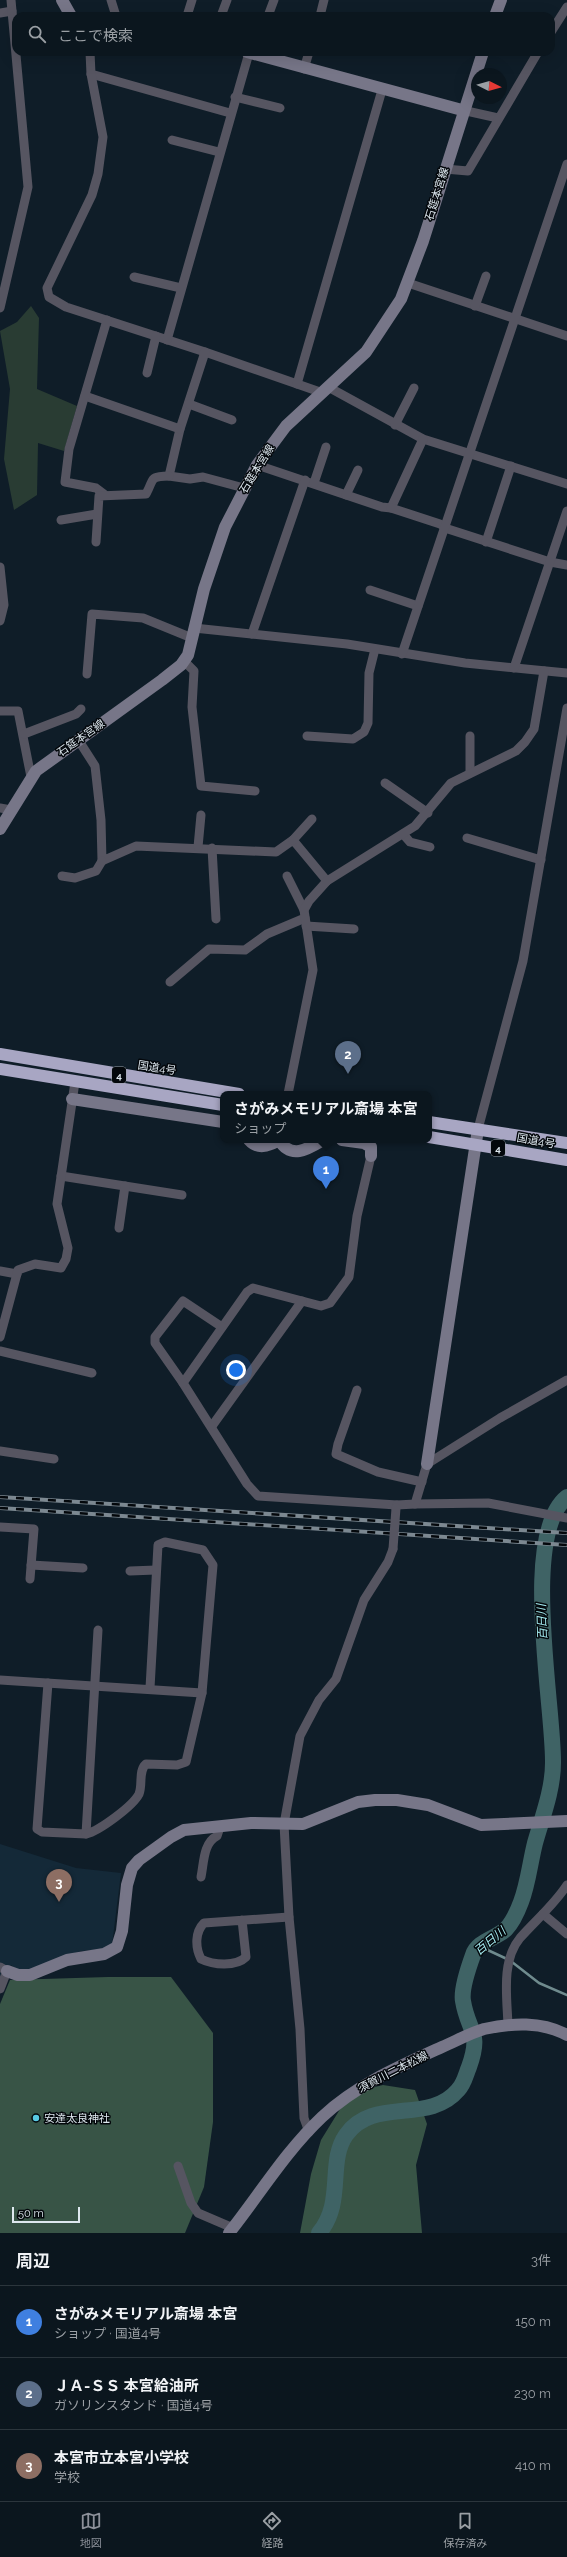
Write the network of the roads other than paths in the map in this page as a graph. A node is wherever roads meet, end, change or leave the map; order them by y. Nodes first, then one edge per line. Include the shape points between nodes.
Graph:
1 (12, 0) edge
2 (62, 0) edge
3 (112, 0) edge
4 (192, 0) edge
5 (226, 0) edge
6 (274, 0) edge
7 (324, 0) edge
8 (501, 0) edge
9 (567, 7) edge
10 (12, 11) joint
11 (69, 12) edge
12 (115, 12) edge
13 (188, 12) edge
14 (222, 12) edge
15 (270, 12) edge
16 (321, 12) edge
17 (496, 12) edge
18 (0, 13) edge
19 (555, 26) edge
20 (16, 56) edge
21 (90, 56) edge
22 (250, 56) edge
23 (261, 56) edge
24 (308, 56) edge
25 (482, 56) edge
26 (536, 56) edge
27 (304, 69) junction
28 (91, 74) junction
29 (382, 90) junction
30 (235, 96) junction
31 (280, 108) dead end
32 (462, 110) junction
33 (230, 113) junction
34 (498, 118) junction
35 (172, 140) dead end
36 (219, 152) junction
37 (567, 164) edge
38 (445, 169) junction
39 (486, 276) dead end
40 (134, 277) dead end
41 (408, 283) junction
42 (181, 288) junction
43 (475, 306) junction
44 (0, 308) edge
45 (515, 319) junction
46 (106, 320) junction
47 (156, 336) junction
48 (567, 336) edge
49 (167, 340) junction
50 (205, 352) junction
51 (146, 372) dead end
52 (297, 384) junction
53 (414, 388) dead end
54 (327, 391) junction
55 (85, 396) junction
56 (188, 404) junction
57 (232, 420) dead end
58 (395, 425) junction
59 (180, 429) junction
60 (423, 439) junction
61 (326, 446) dead end
62 (469, 453) junction
63 (257, 465) junction
64 (511, 466) junction
65 (358, 470) dead end
66 (169, 476) junction
67 (309, 482) junction
68 (567, 484) edge
69 (244, 488) junction
70 (104, 494) junction
71 (346, 495) junction
72 (391, 508) junction
73 (567, 511) edge
74 (97, 514) junction
75 (61, 520) dead end
76 (444, 527) junction
77 (96, 542) dead end
78 (486, 542) junction
79 (550, 562) junction
80 (567, 565) edge
81 (0, 567) edge
82 (370, 590) dead end
83 (418, 606) junction
84 (0, 621) edge
85 (193, 633) junction
86 (252, 634) junction
87 (376, 649) junction
88 (402, 654) junction
89 (184, 661) junction
90 (514, 668) junction
91 (544, 671) junction
92 (567, 673) edge
93 (87, 674) dead end
94 (81, 708) dead end
95 (567, 708) edge
96 (0, 711) edge
97 (24, 734) junction
98 (307, 736) dead end
99 (470, 736) dead end
100 (79, 741) junction
101 (470, 773) junction
102 (31, 777) junction
103 (384, 783) dead end
104 (255, 791) dead end
105 (5, 809) edge
106 (428, 814) junction
107 (201, 816) dead end
108 (312, 819) dead end
109 (0, 829) edge
110 (402, 834) junction
111 (467, 838) dead end
112 (293, 840) junction
113 (198, 847) junction
114 (430, 847) dead end
115 (212, 848) junction
116 (541, 860) junction
117 (102, 861) junction
118 (62, 876) dead end
119 (287, 876) dead end
120 (327, 881) junction
121 (305, 918) junction
122 (216, 919) dead end
123 (354, 929) dead end
124 (170, 982) dead end
125 (0, 1054) edge
126 (0, 1069) edge
127 (75, 1082) junction
128 (221, 1091) edge
129 (289, 1091) edge
130 (72, 1099) junction
131 (220, 1105) edge
132 (220, 1122) edge
133 (432, 1122) edge
134 (478, 1129) junction
135 (432, 1137) edge
136 (254, 1143) edge
137 (272, 1143) edge
138 (281, 1143) edge
139 (318, 1143) edge
140 (358, 1143) edge
141 (567, 1143) edge
142 (476, 1144) junction
143 (371, 1156) joint
144 (567, 1160) edge
145 (60, 1176) junction
146 (125, 1186) junction
147 (182, 1195) dead end
148 (119, 1228) dead end
149 (0, 1271) edge
150 (17, 1274) junction
151 (302, 1301) junction
152 (222, 1327) junction
153 (0, 1337) edge
154 (0, 1351) edge
155 (92, 1373) dead end
156 (567, 1380) edge
157 (183, 1383) junction
158 (356, 1390) dead end
159 (212, 1426) junction
160 (0, 1451) edge
161 (54, 1459) dead end
162 (427, 1464) junction
163 (422, 1482) junction
164 (415, 1504) junction
165 (396, 1507) junction
166 (564, 1518) edge
167 (0, 1527) edge
168 (31, 1564) junction
169 (83, 1568) dead end
170 (156, 1570) junction
171 (130, 1571) dead end
172 (30, 1579) dead end
173 (98, 1630) dead end
174 (0, 1680) edge
175 (48, 1683) junction
176 (94, 1686) junction
177 (150, 1688) junction
178 (202, 1693) junction
179 (567, 1821) edge
180 (284, 1824) junction
181 (220, 1827) junction
182 (86, 1834) junction
183 (201, 1877) dead end
184 (567, 1885) edge
185 (544, 1914) junction
186 (288, 1917) junction
187 (242, 1920) junction
188 (567, 1934) edge
189 (4, 1969) edge
190 (0, 1988) edge
191 (508, 2025) junction
192 (567, 2035) edge
193 (309, 2132) junction
194 (178, 2166) dead end
195 (231, 2230) edge

1 - 10 street
2 - 11 street
3 - 12 street
4 - 13 street
5 - 14 street
6 - 15 street
7 - 16 street
8 - 17 street
9 - 19 street
10 - 18 street
20 - 44 street via 28,187
21 - 28 street
22 - 30 street
23 - 27 street
24 - 27 street
25 - 32 street, 石筵本宮線
26 - 34 street
27 - 29 street
28 - 33 street
28 - 46 street via 103,137 98,174 92,195 47,294 52,300 66,307
29 - 32 street
29 - 52 street
30 - 31 street
30 - 33 street
32 - 34 street
32 - 38 street, 石筵本宮線
33 - 36 street
34 - 38 street via 468,171
35 - 36 street
36 - 42 street
37 - 45 street
38 - 41 street, 石筵本宮線
39 - 43 street
40 - 42 street
41 - 43 street
41 - 54 street, 石筵本宮線 via 374,342
42 - 49 street
43 - 45 street
45 - 48 street
45 - 62 street
46 - 47 street
46 - 55 street
47 - 49 street
47 - 51 street
49 - 50 street
50 - 52 street
50 - 56 street
52 - 54 street
53 - 58 street
54 - 58 street
54 - 63 street, 石筵本宮線 via 286,426
55 - 59 street
55 - 70 street via 69,449 65,482 96,488
56 - 57 street
56 - 59 street
58 - 60 street
59 - 66 street
60 - 62 street
60 - 72 street
61 - 67 street
62 - 64 street
62 - 76 street
63 - 67 street
63 - 69 street, 石筵本宮線
64 - 68 street
64 - 78 street
65 - 71 street
66 - 69 street via 203,477
66 - 70 street via 155,476 151,479 146,494
67 - 71 street
67 - 86 street
69 - 85 street, 石筵本宮線 via 226,527
70 - 74 street via 99,496
71 - 72 street
72 - 76 street
73 - 79 street
74 - 75 street
74 - 77 street
76 - 78 street
76 - 83 street
78 - 79 street
79 - 80 street
79 - 90 street
81 - 84 street via 4,605
82 - 83 street
83 - 88 street
85 - 86 street
85 - 89 street, 石筵本宮線
85 - 93 street via 143,618 92,614
86 - 87 street
87 - 88 street
87 - 98 street via 369,673 368,723 364,732 353,739
88 - 90 street
89 - 100 street, 石筵本宮線
89 - 104 street via 194,671 192,707 201,786
90 - 91 street
91 - 92 street
91 - 101 street via 534,729 526,742 516,751
94 - 97 street via 76,714
95 - 116 street
96 - 97 street via 18,711
97 - 102 street
99 - 101 street
100 - 102 street, 石筵本宮線
100 - 117 street via 95,766 101,820
101 - 106 street via 451,783
102 - 105 street, 石筵本宮線
103 - 106 street
105 - 109 street, 石筵本宮線
106 - 110 street
107 - 113 street
108 - 112 street
110 - 114 street via 410,842
110 - 120 street
111 - 116 street
112 - 115 street via 276,852
112 - 120 street
113 - 115 street
113 - 117 street via 136,846
115 - 122 street
116 - 134 street via 523,961
117 - 118 street via 96,871 75,878
119 - 121 street
120 - 121 street
121 - 123 street
121 - 124 street via 267,934 245,950 209,949
121 - 129 street via 313,970
125 - 128 highway, 国道4号 / 4
126 - 127 highway, 4
127 - 130 street
127 - 131 highway, 4
130 - 132 street
130 - 145 street
133 - 134 highway, 国道4号 / 4
134 - 141 highway, 国道4号 / 4
134 - 142 street
135 - 142 highway, 国道4号 / 4
136 - 137 street via 265,1147
138 - 139 street via 295,1152
140 - 143 street via 370,1147
142 - 144 highway, 国道4号 / 4
142 - 162 street
143 - 151 street via 358,1209 349,1277 330,1303 321,1306
145 - 146 street
145 - 150 street via 57,1204 66,1235 66,1259 61,1268 35,1264 25,1266 18,1270
146 - 147 street
146 - 148 street
149 - 150 street
150 - 153 street
151 - 152 street via 253,1288 247,1292
151 - 159 street
152 - 157 street
152 - 157 street via 183,1301 155,1337 155,1343
154 - 155 street
156 - 162 street
157 - 159 street
158 - 163 street via 336,1454 378,1472
159 - 165 street via 247,1484 258,1496
160 - 161 street
162 - 163 street
163 - 164 street
164 - 165 street
164 - 166 street via 488,1503
165 - 180 street, bridge via 393,1549 388,1562 364,1600 336,1679 319,1700 300,1736
167 - 168 street via 34,1529
168 - 169 street
168 - 172 street
170 - 171 street
170 - 177 street
170 - 178 street via 160,1543 203,1550 213,1565
173 - 176 street
174 - 175 street
175 - 176 street
175 - 182 street via 37,1829 42,1832
176 - 177 street
176 - 182 street
177 - 178 street
178 - 182 street via 186,1762 177,1765 146,1764 142,1769 140,1790 136,1798 96,1832
179 - 180 street via 481,1825 428,1805 382,1800 358,1802 303,1824
180 - 181 street via 251,1823
180 - 186 street
181 - 183 street via 217,1836 209,1841
181 - 189 street via 176,1833 139,1860 129,1874 121,1938 113,1950 67,1960 30,1975 18,1975
184 - 185 street
185 - 188 street
185 - 191 street via 519,1939 511,1954 506,1991
186 - 187 street
186 - 193 street via 300,2029 304,2118
187 - 187 street via 204,1923 197,1930 201,1959 212,1965 242,1961 246,1957
189 - 190 street
191 - 192 street, 須賀川二本松線 via 546,2026
191 - 193 street, 須賀川二本松線 via 467,2036 365,2085 322,2117
193 - 195 street, 須賀川二本松線 via 287,2153
194 - 195 street via 191,2202 198,2213

